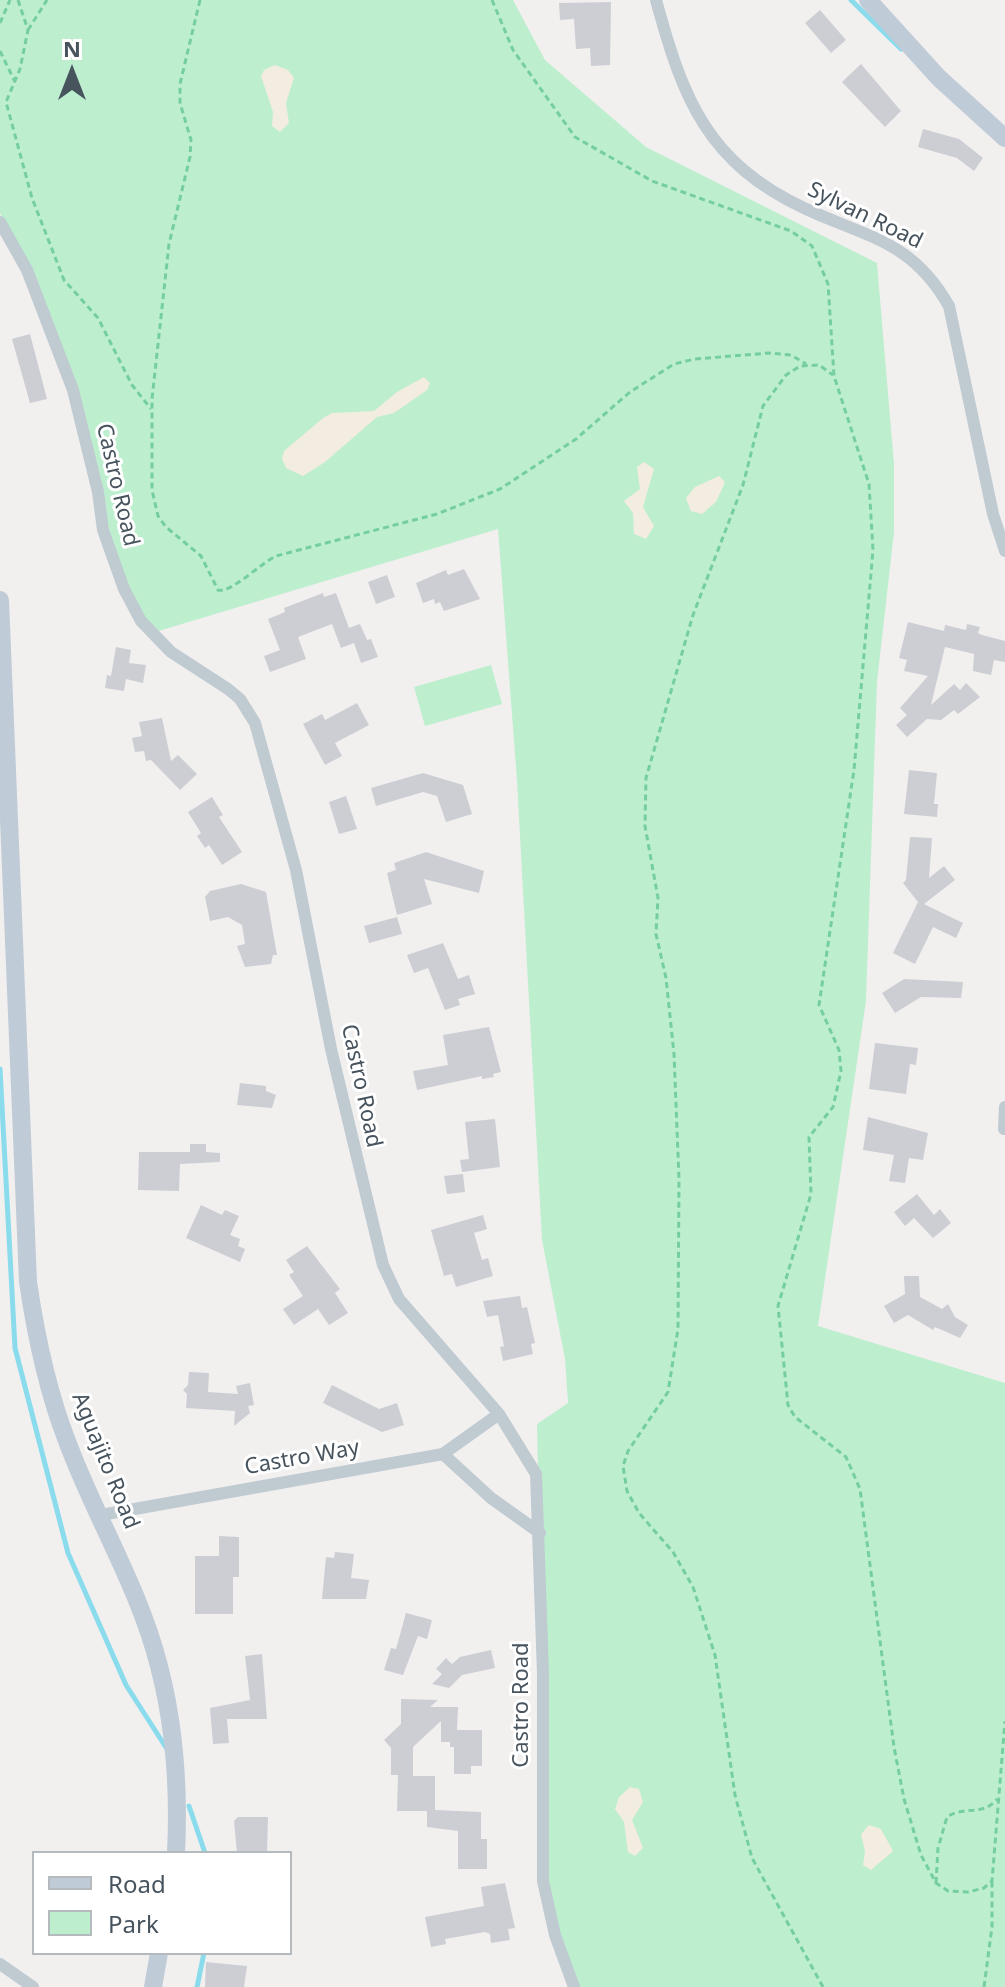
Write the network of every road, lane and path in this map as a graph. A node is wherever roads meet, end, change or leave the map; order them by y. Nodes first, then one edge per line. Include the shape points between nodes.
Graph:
1 (10, 0) edge
2 (18, 0) edge
3 (47, 0) edge
4 (200, 0) edge
5 (492, 0) edge
6 (656, 0) edge
7 (868, 0) edge
8 (0, 23) edge
9 (28, 30) junction
10 (0, 51) edge
11 (15, 82) junction
12 (1005, 138) edge
13 (0, 222) edge
14 (806, 364) junction
15 (834, 376) junction
16 (152, 410) junction
17 (1005, 551) edge
18 (0, 600) edge
19 (1005, 1107) edge
20 (1004, 1129) edge
21 (499, 1414) junction
22 (443, 1454) junction
23 (101, 1515) junction
24 (540, 1533) junction
25 (1005, 1721) edge
26 (999, 1796) junction
27 (176, 1851) edge
28 (992, 1881) junction
29 (936, 1883) junction
30 (159, 1955) edge
31 (0, 1964) edge
32 (33, 1987) edge
33 (153, 1987) edge
34 (574, 1987) edge
35 (823, 1987) edge
36 (984, 1987) edge

1 - 8 path
2 - 9 path
3 - 9 path
4 - 16 path via 180,84 190,157 169,244
5 - 15 path via 513,50 575,137 652,181 791,231 812,246 832,304
6 - 17 street, Sylvan Road via 691,108 727,156 777,193 904,252 938,286 949,306
7 - 12 street via 939,78
9 - 11 path
10 - 11 path
11 - 16 path via 6,102 53,258 64,280 98,318 132,385
13 - 21 street, Castro Road via 27,270 73,390 103,530 124,589 141,621 171,652 240,699 255,723 296,870 331,1049 383,1265 399,1299
14 - 15 path via 824,367
14 - 16 path via 791,355 769,353 674,364 500,489 437,514 276,556 224,592 215,587 201,556 158,516 152,490
14 - 35 path via 786,375 763,406 743,485 693,615 646,778 645,826 674,1054 678,1329 668,1392 623,1466 627,1491 639,1513 673,1552 693,1587 715,1655 732,1781 752,1858
15 - 29 path via 869,484 873,550 854,770 819,1005 839,1050 841,1071 833,1107 809,1137 811,1194 778,1306 788,1405 795,1417 846,1457 860,1489 899,1775 913,1833
18 - 23 street, Aguajito Road via 28,1282 37,1340 66,1441
19 - 20 street
21 - 22 street, Castro Way
21 - 24 street, Castro Road via 536,1474
22 - 23 street, Castro Way
22 - 24 street
23 - 27 street, Aguajito Road via 159,1666 178,1804
24 - 34 street, Castro Road via 542,1868 555,1935
25 - 26 path
26 - 28 path
26 - 29 path via 985,1810 947,1817
28 - 29 path via 968,1892 948,1891
28 - 36 path
30 - 33 street
31 - 32 street

